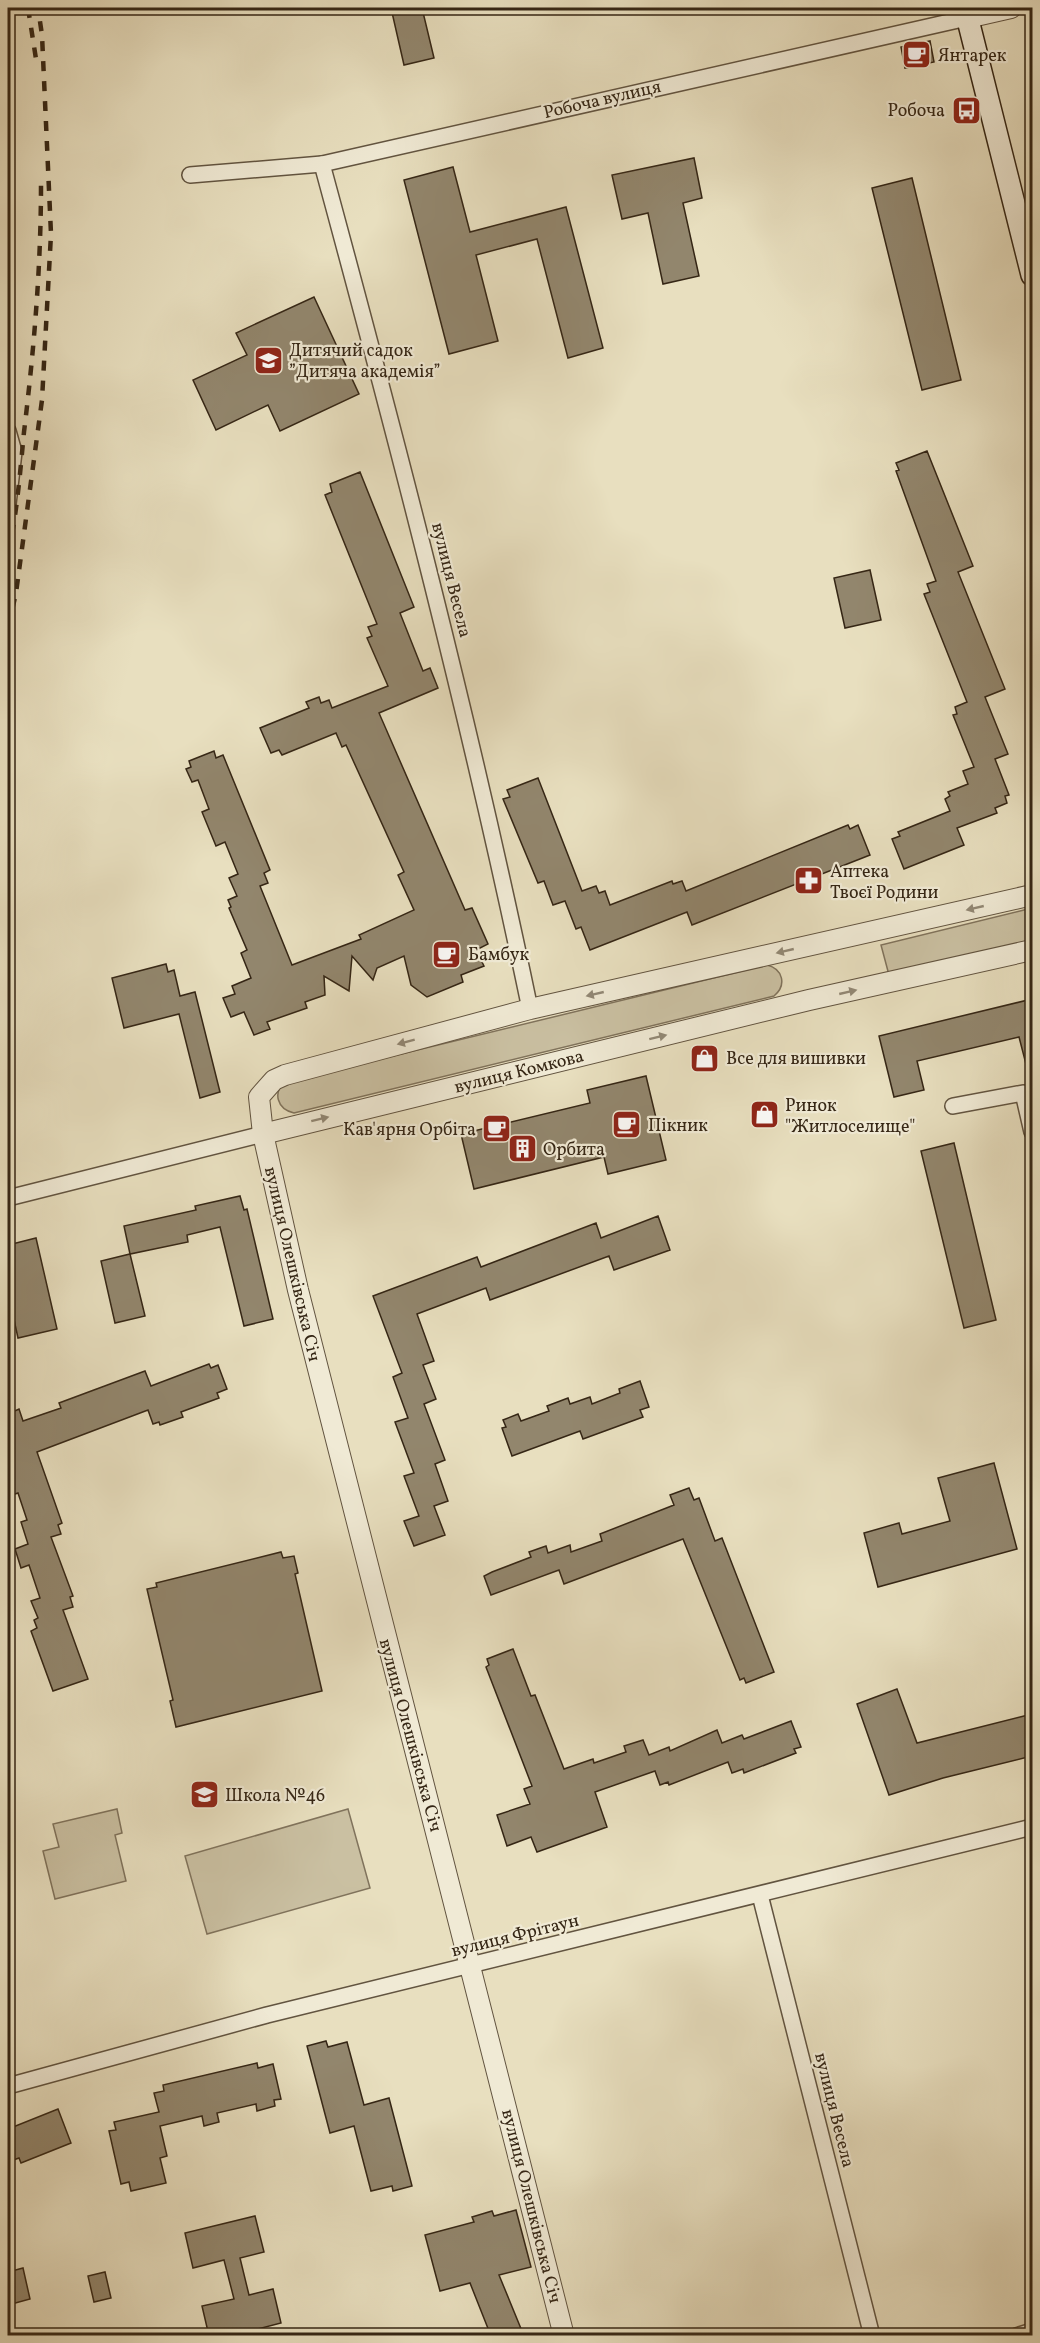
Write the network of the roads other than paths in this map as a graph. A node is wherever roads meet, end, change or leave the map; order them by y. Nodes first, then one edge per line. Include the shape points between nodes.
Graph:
1 (1011, 8) edge
2 (966, 13) edge
3 (322, 164) junction
4 (190, 174) dead end
5 (1032, 275) edge
6 (8, 431) edge
7 (8, 504) edge
8 (1032, 895) edge
9 (1032, 950) edge
10 (530, 1009) junction
11 (953, 1106) dead end
12 (1032, 1132) edge
13 (263, 1134) junction
14 (8, 1198) edge
15 (1032, 1827) edge
16 (760, 1895) junction
17 (471, 1966) junction
18 (8, 2086) edge
19 (1032, 2331) edge
20 (564, 2336) edge
21 (872, 2336) edge
22 (1016, 2336) edge

1 - 2 street, Робоча вулиця
2 - 3 street, Робоча вулиця
2 - 5 main road
3 - 4 street, Робоча вулиця
3 - 10 street, вулиця Весела via 416,514 492,824
6 - 7 street via 14,452
8 -> 10 street
13 -> 9 street, вулиця Комкова via 809,1000
10 -> 13 street, вулиця Олешківська Січ via 274,1080 260,1097
11 - 12 street via 1023,1093
13 - 14 street, вулиця Комкова
13 - 17 street, вулиця Олешківська Січ via 364,1557
15 - 16 street, вулиця Фрітаун
16 - 17 street, вулиця Фрітаун
16 - 21 street, вулиця Весела
17 - 18 street, вулиця Фрітаун via 267,2015
17 - 20 street, вулиця Олешківська Січ
19 - 22 street

